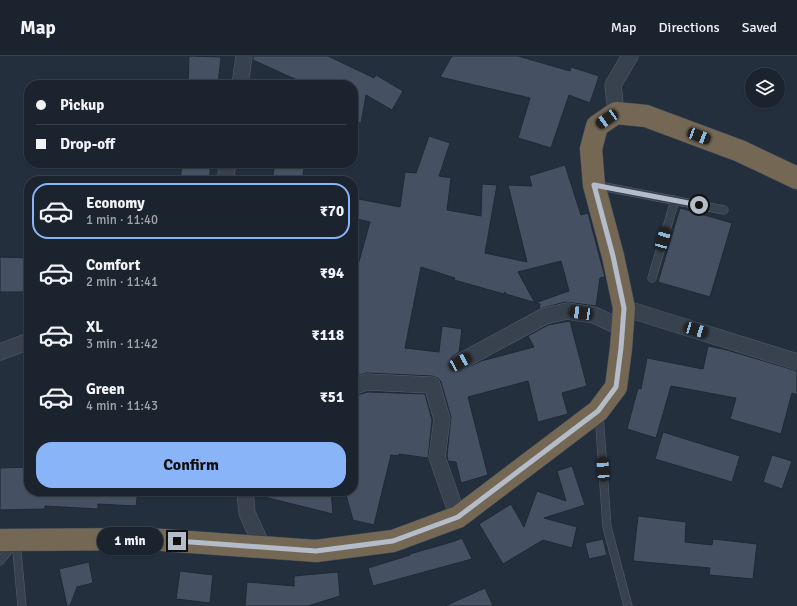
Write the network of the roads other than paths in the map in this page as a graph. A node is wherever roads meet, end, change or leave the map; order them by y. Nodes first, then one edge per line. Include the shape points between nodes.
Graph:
1 (244, 56) edge
2 (630, 56) edge
3 (241, 80) edge
4 (616, 113) junction
5 (797, 178) edge
6 (594, 185) junction
7 (674, 200) junction
8 (724, 210) dead end
9 (652, 278) dead end
10 (623, 318) junction
11 (24, 343) edge
12 (0, 352) edge
13 (460, 362) dead end
14 (797, 362) edge
15 (358, 385) edge
16 (598, 411) junction
17 (245, 496) edge
18 (458, 517) junction
19 (8, 540) edge
20 (263, 548) junction
21 (0, 562) edge
22 (22, 606) edge
23 (628, 606) edge

1 - 3 street
2 - 4 street via 613,86
4 - 5 highway via 646,116 740,152
4 - 6 highway via 597,126 591,149
6 - 7 lane
6 - 10 highway via 613,256
7 - 8 lane
7 - 9 lane
10 - 13 street via 567,311 545,316
10 - 14 street
10 - 16 highway via 616,387
11 - 12 street
15 - 18 street via 366,382 432,385 442,419 437,457
16 - 18 highway
16 - 23 lane via 607,527
17 - 20 street via 247,513
18 - 20 highway via 393,541 316,551
19 - 20 highway via 148,539
19 - 21 lane
19 - 22 lane

